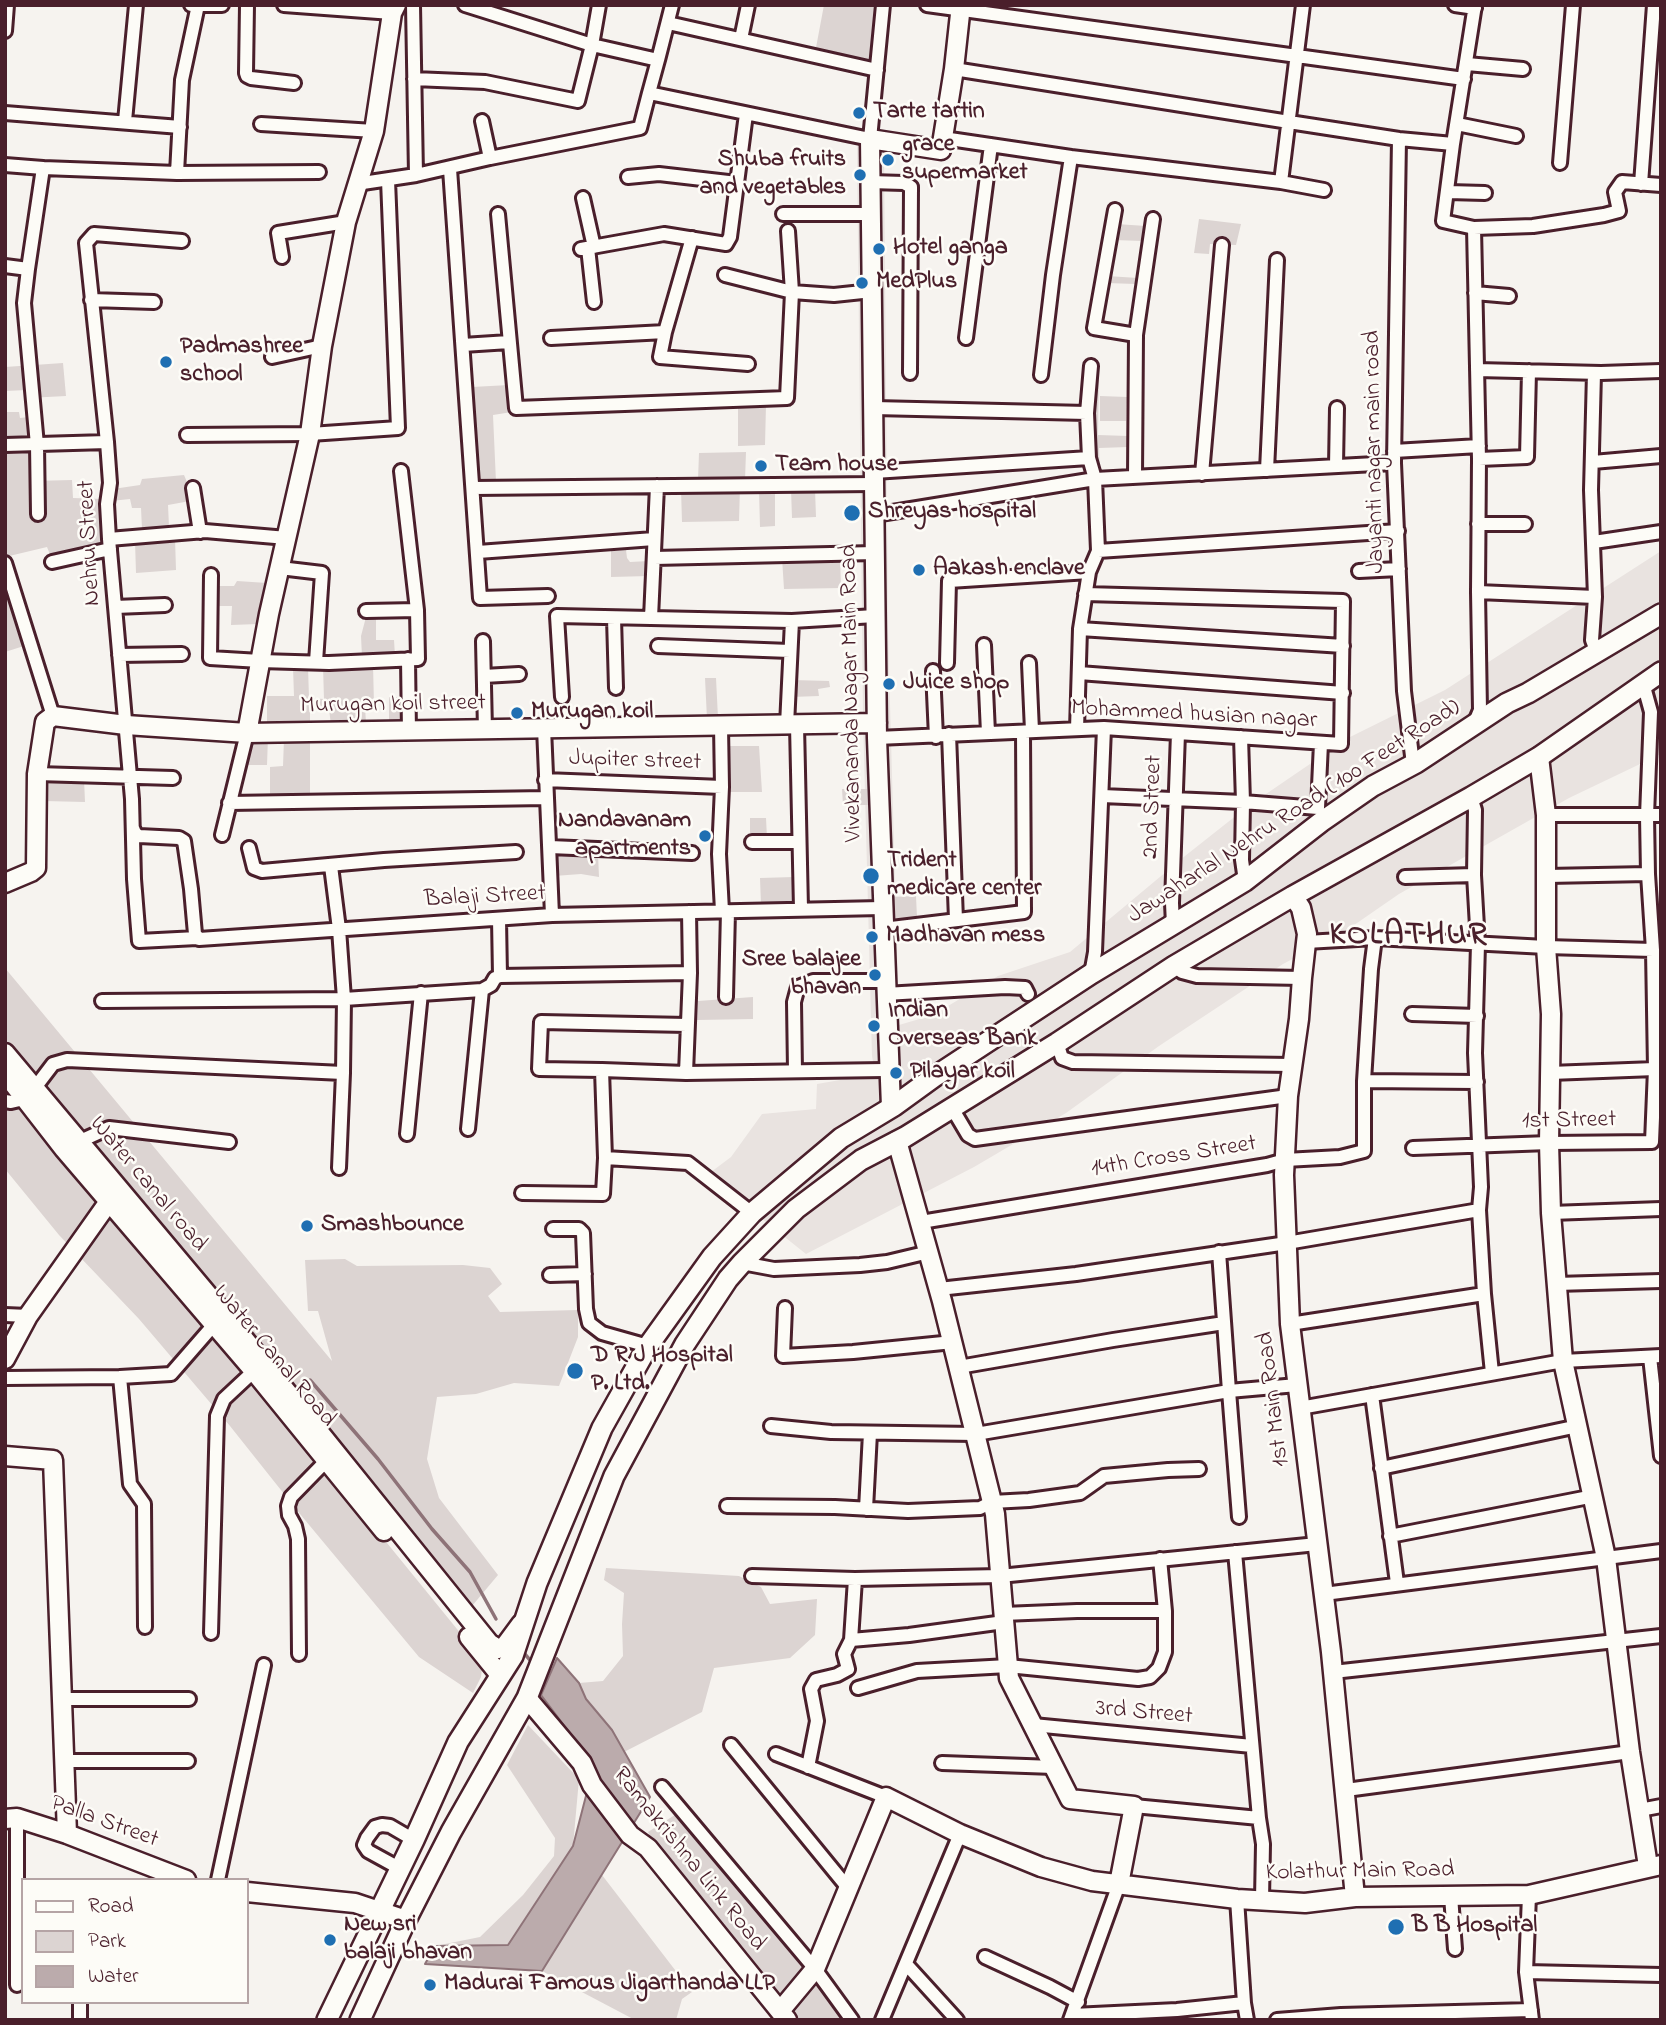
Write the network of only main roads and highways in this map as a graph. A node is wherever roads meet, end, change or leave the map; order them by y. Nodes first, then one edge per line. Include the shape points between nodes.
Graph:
1 (1661, 614) edge
2 (1661, 672) edge
3 (327, 2020) edge
4 (360, 2020) edge

1 - 3 main road, Jawaharlal Nehru Road (100 Feet Road) via 1507,703 1416,763 1320,815 1245,881 1091,974 841,1138 752,1213 712,1257 648,1346 602,1428 537,1583 513,1656 458,1742
2 - 4 main road via 1539,757 1174,966 1057,1043 861,1160 796,1209 742,1263 685,1344 614,1476 527,1698 451,1832

